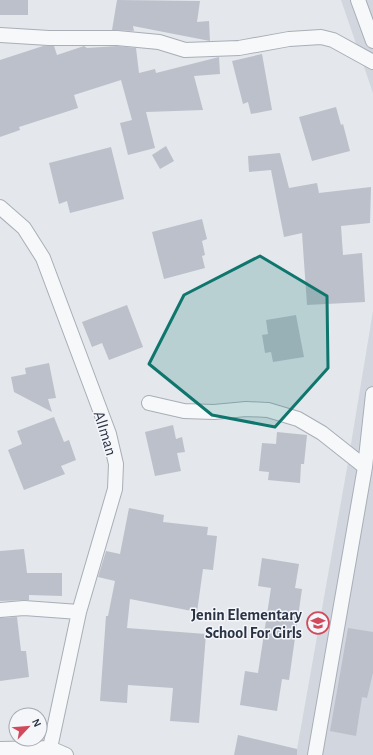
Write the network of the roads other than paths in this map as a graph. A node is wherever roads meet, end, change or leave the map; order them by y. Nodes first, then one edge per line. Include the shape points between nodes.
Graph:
1 (358, 0) edge
2 (0, 35) edge
3 (373, 41) edge
4 (373, 62) edge
5 (0, 207) edge
6 (373, 394) edge
7 (149, 403) dead end
8 (365, 467) junction
9 (0, 610) edge
10 (78, 612) junction
11 (0, 749) edge
12 (47, 751) edge
13 (66, 755) edge
14 (315, 755) edge

1 - 3 street
2 - 4 street via 117,38 159,42 185,50 239,48 289,39 321,37 333,40
5 - 10 street, AlIman via 24,228 43,258 113,449 116,464 115,489
6 - 8 street
7 - 8 street via 184,411 268,410 298,418 322,433
8 - 14 street
9 - 10 street via 24,608
10 - 12 street, AlIman
11 - 12 street
12 - 13 street

